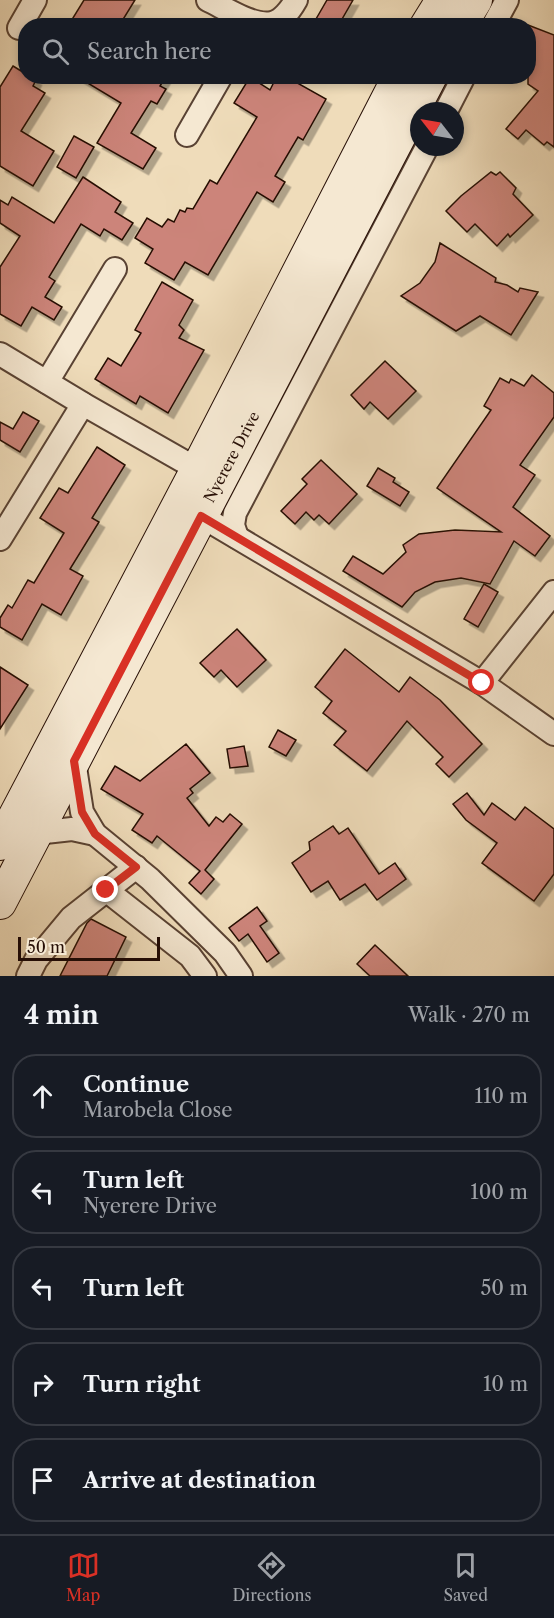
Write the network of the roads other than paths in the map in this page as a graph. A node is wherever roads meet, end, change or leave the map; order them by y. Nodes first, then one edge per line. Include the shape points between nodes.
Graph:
1 (36, 0) edge
2 (208, 0) edge
3 (296, 0) edge
4 (442, 0) edge
5 (476, 0) edge
6 (507, 0) edge
7 (25, 18) edge
8 (241, 18) edge
9 (280, 18) edge
10 (431, 18) edge
11 (465, 18) edge
12 (497, 18) edge
13 (216, 84) edge
14 (395, 84) edge
15 (427, 84) edge
16 (460, 84) edge
17 (451, 102) edge
18 (187, 135) dead end
19 (422, 156) edge
20 (115, 269) dead end
21 (0, 354) edge
22 (47, 382) junction
23 (83, 404) junction
24 (197, 469) junction
25 (201, 516) junction
26 (237, 537) junction
27 (0, 539) edge
28 (554, 591) edge
29 (482, 683) junction
30 (554, 735) edge
31 (74, 761) junction
32 (36, 833) junction
33 (95, 834) junction
34 (0, 844) edge
35 (136, 867) junction
36 (106, 890) junction
37 (0, 903) edge
38 (28, 976) edge
39 (205, 976) edge
40 (241, 976) edge

1 - 7 street
2 - 8 street
3 - 9 street
4 - 10 main road
5 - 11 main road
6 - 12 street
13 - 18 street
14 - 24 main road, Nyerere Drive
15 - 25 main road, Nyerere Drive
16 - 17 street
19 - 26 street via 235,513
20 - 22 street
21 - 22 street
22 - 23 street
23 - 24 street
23 - 27 street
24 - 34 main road, Nyerere Drive
25 - 26 street
25 - 31 main road, Nyerere Drive
26 - 29 street
28 - 29 street
29 - 30 street
31 - 32 main road, Nyerere Drive
31 - 33 street via 82,812
32 - 33 street via 72,829
32 - 37 main road, Nyerere Drive
33 - 35 street
35 - 36 street
35 - 40 street via 225,953
36 - 38 street via 71,918 36,960
36 - 39 street via 190,956

